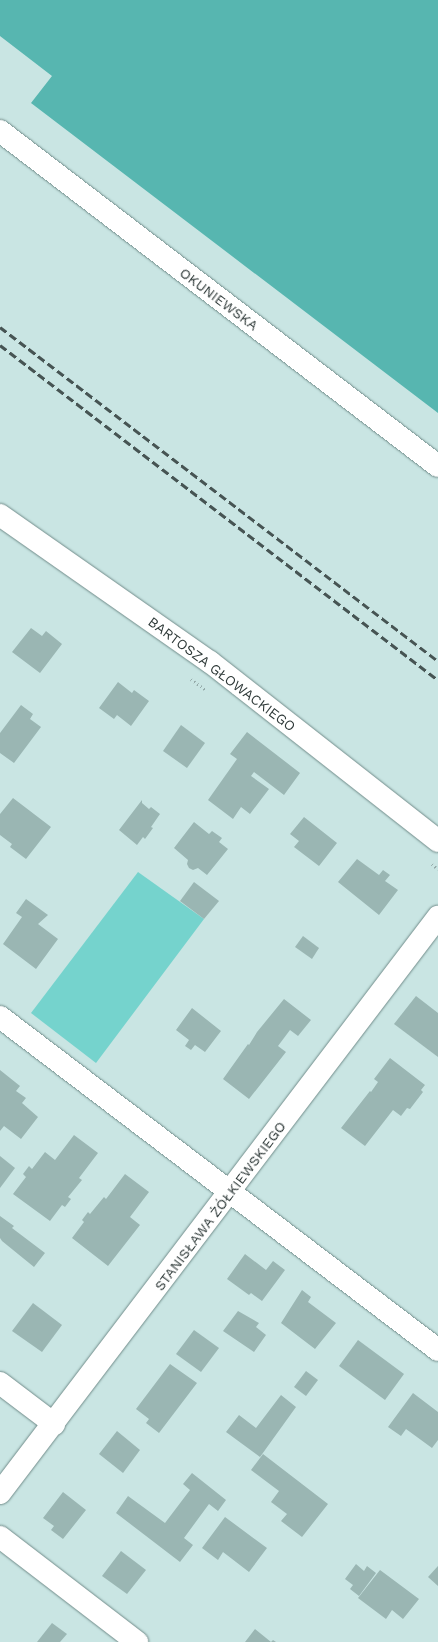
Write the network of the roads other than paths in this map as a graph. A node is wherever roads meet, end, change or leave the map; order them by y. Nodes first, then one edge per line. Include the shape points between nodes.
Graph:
1 (0, 131) edge
2 (438, 466) edge
3 (0, 515) edge
4 (438, 841) edge
5 (438, 917) edge
6 (0, 1017) edge
7 (229, 1193) junction
8 (438, 1350) edge
9 (0, 1383) edge
10 (54, 1424) junction
11 (0, 1494) edge
12 (0, 1537) edge
13 (137, 1642) edge

1 - 2 street, OKUNIEWSKA
3 - 4 street, BARTOSZA GŁOWACKIEGO via 210,662
5 - 7 street, STANISŁAWA ŻÓŁKIEWSKIEGO
6 - 7 street
7 - 8 street
7 - 10 street, STANISŁAWA ŻÓŁKIEWSKIEGO
9 - 10 street
10 - 11 street, STANISŁAWA ŻÓŁKIEWSKIEGO
12 - 13 street

